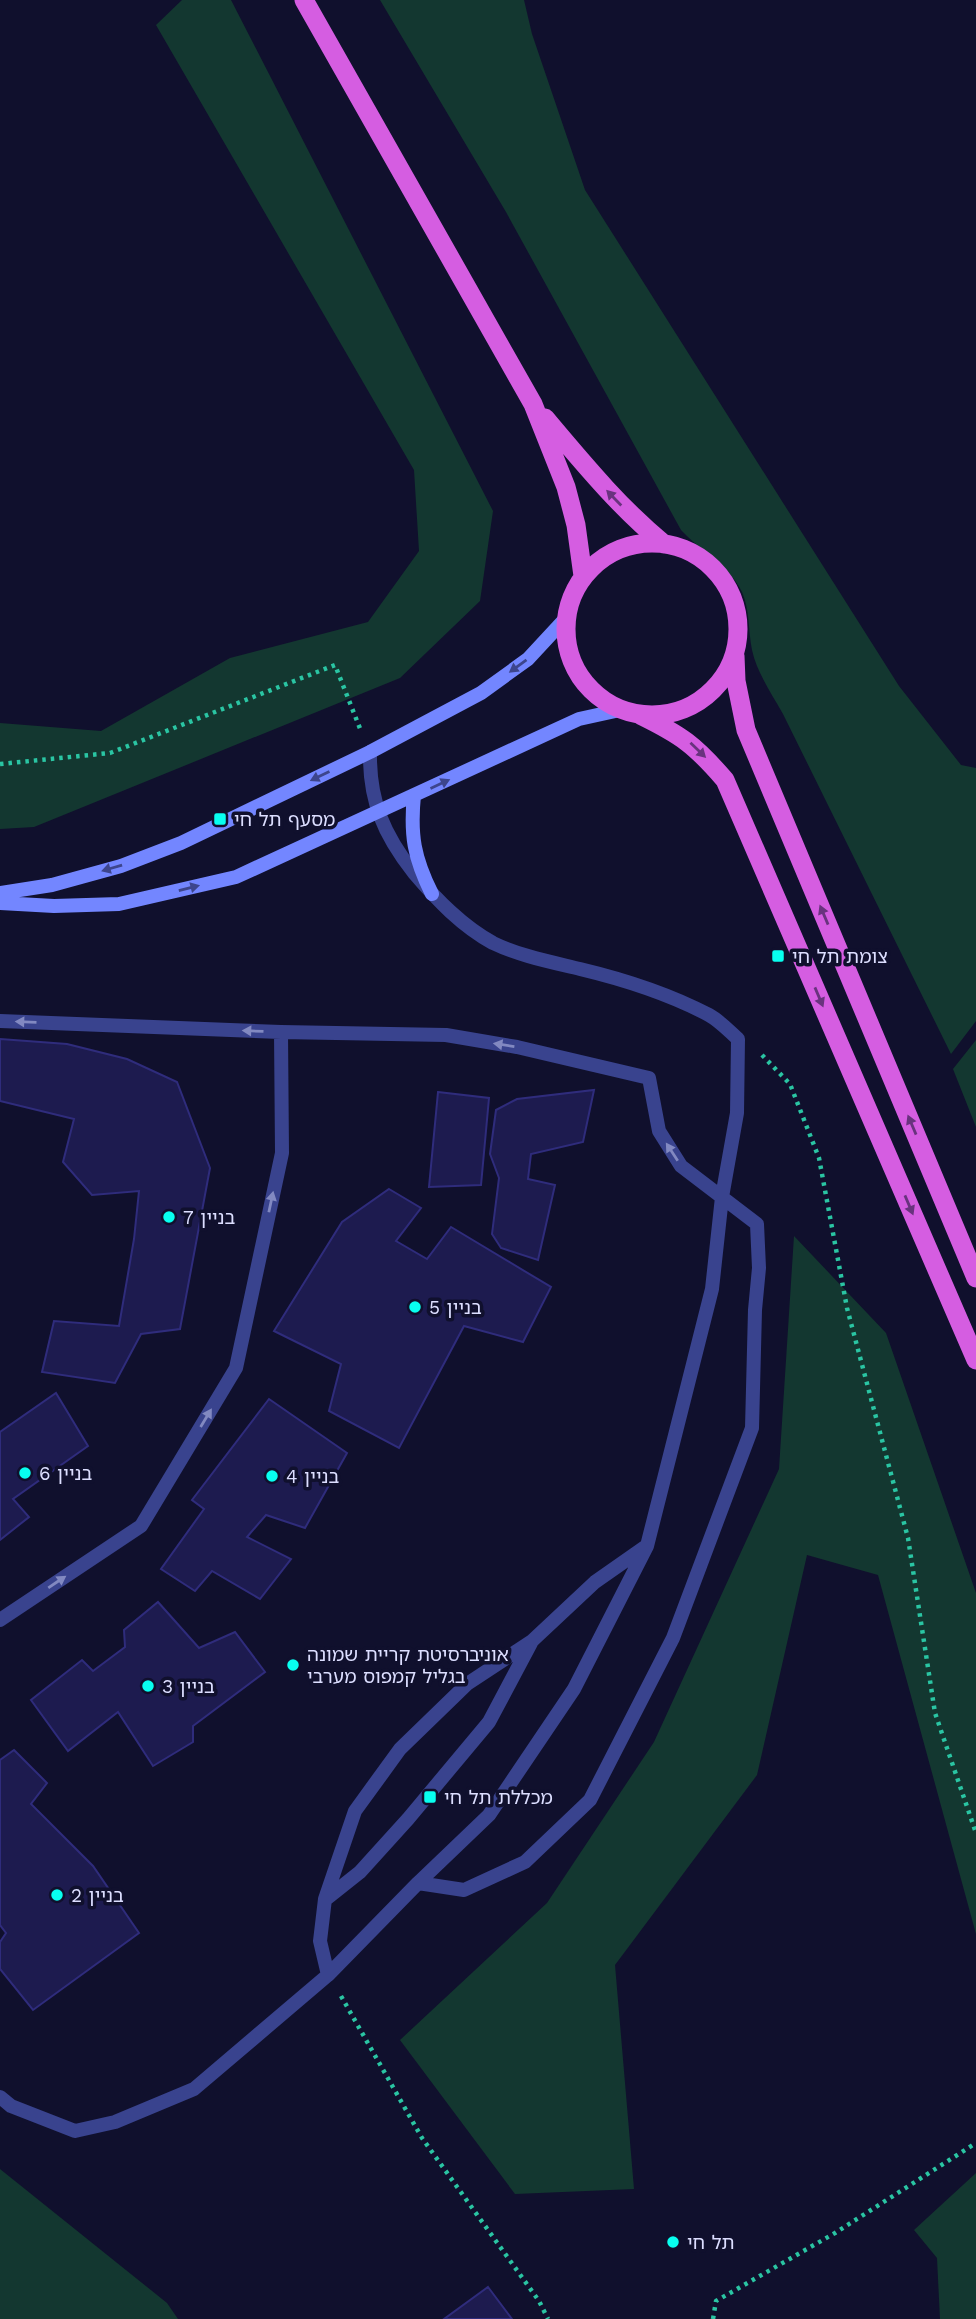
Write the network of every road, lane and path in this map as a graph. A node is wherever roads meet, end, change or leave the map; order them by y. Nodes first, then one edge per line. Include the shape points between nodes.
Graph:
1 (304, 0) edge
2 (533, 404) junction
3 (664, 544) junction
4 (583, 576) junction
5 (566, 618) junction
6 (735, 656) junction
7 (620, 710) junction
8 (640, 715) junction
9 (370, 751) junction
10 (0, 764) edge
11 (414, 795) junction
12 (378, 813) junction
13 (0, 893) edge
14 (432, 894) junction
15 (0, 903) edge
16 (0, 1021) edge
17 (281, 1032) junction
18 (738, 1039) junction
19 (722, 1197) junction
20 (976, 1278) edge
21 (976, 1360) edge
22 (647, 1546) junction
23 (0, 1620) edge
24 (532, 1641) junction
25 (976, 1833) edge
26 (418, 1883) junction
27 (325, 1899) junction
28 (328, 1975) junction
29 (0, 2097) edge
30 (976, 2143) edge
31 (548, 2319) edge
32 (713, 2319) edge

1 - 2 highway
3 -> 2 highway via 599,483
2 - 4 highway via 566,487
3 - 4 highway via 622,547
3 - 6 highway via 701,556 721,576 735,600 739,628
4 - 5 highway
5 - 7 highway via 567,647 577,673 595,696
5 -> 9 main road via 528,659 481,693
6 - 8 highway via 704,699 660,716
20 -> 6 highway via 746,730
7 - 8 highway
11 -> 7 main road via 579,719
8 -> 21 highway via 691,743 725,780
9 - 10 path via 335,666 110,753
9 - 12 street via 370,782
9 -> 13 main road via 181,843 121,866 52,885
11 - 12 main road
11 - 14 main road via 413,845 418,868
12 - 14 street via 405,861
15 -> 12 main road via 119,904 236,877
14 - 18 street via 472,930 495,943 617,978 712,1016
17 -> 16 street
19 -> 17 street via 681,1166 659,1131 649,1078 446,1035
23 -> 17 street via 141,1526 236,1368 282,1153
18 - 19 street via 737,1113
18 - 25 path via 764,1056 790,1084 819,1158 847,1308 908,1538 935,1713
19 - 22 street via 712,1289
19 - 26 street via 757,1224 752,1428 673,1638 590,1800 553,1836 525,1862 464,1890
22 - 24 street via 595,1582
22 - 26 street via 574,1689 489,1815
24 - 27 street via 489,1722 360,1872
24 - 27 street via 467,1685 400,1748 355,1811
26 - 28 street
27 - 28 street via 320,1941
28 - 29 street via 194,2089 115,2122 75,2131 11,2106
28 - 31 path via 422,2138
30 - 32 path via 835,2233 716,2301

